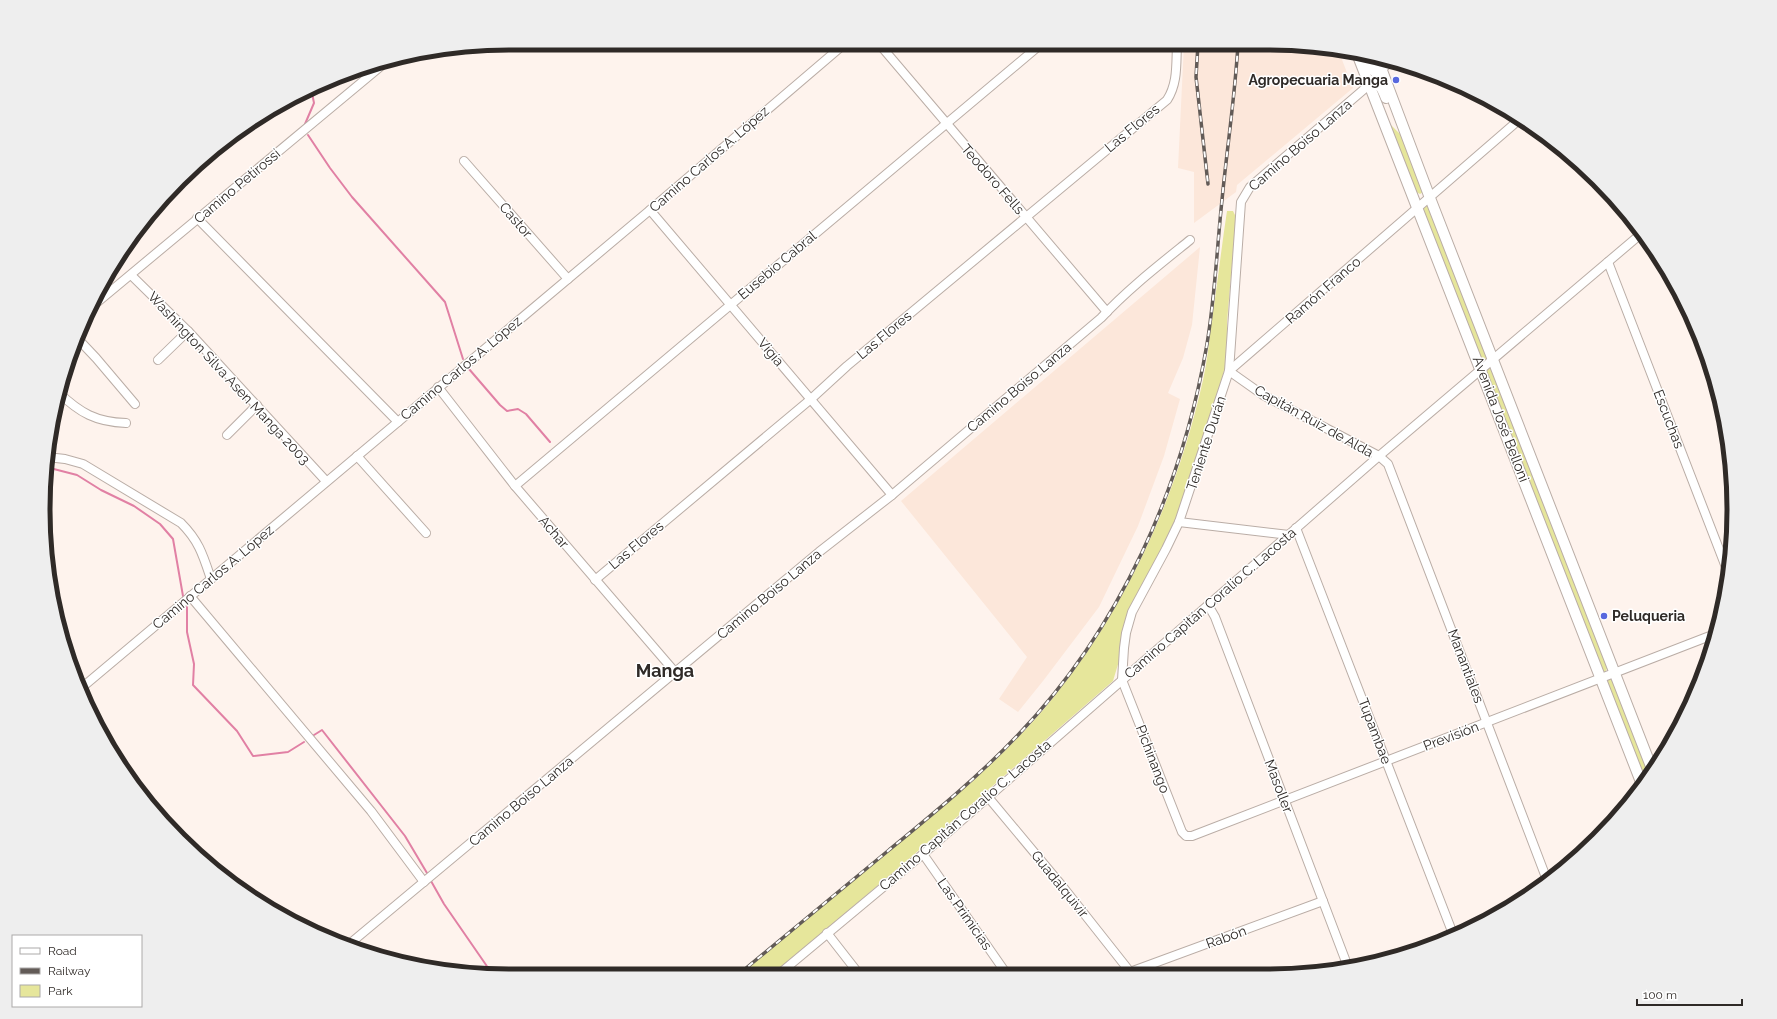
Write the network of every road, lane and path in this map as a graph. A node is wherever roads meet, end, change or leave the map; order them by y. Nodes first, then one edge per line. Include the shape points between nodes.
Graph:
1 (837, 50) edge
2 (883, 50) edge
3 (1034, 50) edge
4 (1177, 50) edge
5 (1359, 60) edge
6 (1368, 62) edge
7 (1382, 65) edge
8 (1382, 65) edge
9 (1383, 65) edge
10 (376, 70) edge
11 (1369, 85) junction
12 (1516, 123) edge
13 (946, 124) junction
14 (1402, 125) junction
15 (464, 161) dead end
16 (1244, 195) joint
17 (1430, 198) junction
18 (1417, 209) junction
19 (650, 210) junction
20 (1026, 216) junction
21 (197, 218) junction
22 (1637, 237) edge
23 (1190, 240) dead end
24 (1608, 262) junction
25 (131, 275) junction
26 (568, 279) junction
27 (101, 300) edge
28 (730, 304) junction
29 (1107, 312) junction
30 (188, 331) junction
31 (82, 343) edge
32 (158, 360) dead end
33 (1493, 360) junction
34 (1482, 369) junction
35 (1229, 371) junction
36 (438, 387) junction
37 (65, 397) edge
38 (811, 399) junction
39 (134, 404) dead end
40 (257, 405) junction
41 (398, 422) junction
42 (126, 424) dead end
43 (227, 436) dead end
44 (357, 456) junction
45 (1379, 456) junction
46 (53, 458) edge
47 (326, 481) junction
48 (515, 486) junction
49 (892, 495) junction
50 (1179, 522) junction
51 (1296, 528) junction
52 (426, 534) dead end
53 (1289, 535) junction
54 (1724, 561) edge
55 (210, 579) junction
56 (595, 580) junction
57 (190, 596) junction
58 (1208, 605) junction
59 (1709, 636) edge
60 (675, 672) junction
61 (1614, 673) junction
62 (1601, 678) junction
63 (1122, 680) junction
64 (85, 685) edge
65 (1487, 722) junction
66 (1387, 761) junction
67 (1650, 765) edge
68 (1640, 779) edge
69 (988, 796) junction
70 (1284, 800) junction
71 (1186, 836) joint
72 (923, 854) junction
73 (1545, 875) edge
74 (424, 882) junction
75 (1323, 901) junction
76 (1452, 930) edge
77 (827, 933) junction
78 (353, 941) edge
79 (1346, 962) edge
80 (785, 969) edge
81 (855, 969) edge
82 (1003, 969) edge
83 (1127, 969) edge
84 (1141, 969) edge

1 - 19 street, Camino Carlos A. López
2 - 13 street, Teodoro Fells
3 - 13 street, Eusebio Cabral
4 - 20 street, Las Flores via 1175,83 1166,100
5 - 11 main road, Avenida José Belloni
6 - 8 main road via 1374,70
7 - 11 street, Camino Boiso Lanza
9 - 14 main road, Avenida José Belloni
10 - 21 street, Camino Petirossi
11 - 14 main road via 1375,83 1382,87 1391,112
11 - 16 street, Camino Boiso Lanza via 1250,187
11 - 18 main road, Avenida José Belloni
12 - 17 street, Ramón Franco
13 - 20 street, Teodoro Fells
13 - 28 street, Eusebio Cabral
14 - 17 main road, Avenida José Belloni
15 - 26 street, Castor
16 - 35 street, Teniente Durán via 1239,211
17 - 18 street, Ramón Franco
17 - 33 main road, Avenida José Belloni
18 - 34 main road, Avenida José Belloni
18 - 35 street, Ramón Franco
19 - 26 street, Camino Carlos A. López
19 - 28 street, Vigía
20 - 29 street, Teodoro Fells
20 - 38 street, Las Flores
21 - 25 street, Camino Petirossi
21 - 41 street
22 - 24 street, Camino Capitán Coralio C. Lacosta
23 - 29 street, Camino Boiso Lanza via 1153,269
24 - 33 street, Camino Capitán Coralio C. Lacosta
24 - 54 street, Escuchas
25 - 27 street, Camino Petirossi
25 - 30 street, Washington Silva Asen Manga 2003
26 - 36 street, Camino Carlos A. López
28 - 38 street, Vigía
28 - 48 street, Eusebio Cabral
29 - 49 street, Camino Boiso Lanza
30 - 32 street
30 - 40 street, Washington Silva Asen Manga 2003
31 - 39 street
33 - 34 street, Camino Capitán Coralio C. Lacosta
33 - 61 main road, Avenida José Belloni
34 - 45 street, Camino Capitán Coralio C. Lacosta
34 - 62 main road, Avenida José Belloni
35 - 45 street, Capitán Ruiz de Alda via 1263,395
35 - 50 street, Teniente Durán
36 - 41 street, Camino Carlos A. López
36 - 48 street, Achar
37 - 42 street via 92,418 108,423
38 - 49 street, Vigía
38 - 56 street, Las Flores
40 - 43 street
40 - 47 street, Washington Silva Asen Manga 2003
41 - 44 street, Camino Carlos A. López
44 - 47 street, Camino Carlos A. López
44 - 52 street
45 - 51 street, Camino Capitán Coralio C. Lacosta
45 - 65 street, Manantiales via 1388,464
46 - 55 street via 83,464 181,522 193,535 201,550
47 - 55 street, Camino Carlos A. López
48 - 56 street, Achar
49 - 60 street, Camino Boiso Lanza
50 - 53 street
50 - 63 street, Teniente Durán via 1132,612 1126,633
51 - 53 street, Camino Capitán Coralio C. Lacosta
51 - 66 street, Tupambae
53 - 58 street, Camino Capitán Coralio C. Lacosta
55 - 57 street, Camino Carlos A. López
56 - 60 street, Achar
57 - 64 street, Camino Carlos A. López
57 - 74 street via 371,812
58 - 63 street, Camino Capitán Coralio C. Lacosta
58 - 70 street, Masoller via 1215,617
59 - 61 street, Previsión
60 - 74 street, Camino Boiso Lanza
61 - 62 street, Previsión
61 - 67 main road, Avenida José Belloni
62 - 65 street, Previsión
62 - 68 main road, Avenida José Belloni
63 - 69 street, Camino Capitán Coralio C. Lacosta
63 - 71 street, Pichinango via 1182,832
65 - 66 street, Previsión
65 - 73 street, Manantiales
66 - 70 street, Previsión
66 - 76 street, Tupambae
69 - 72 street, Camino Capitán Coralio C. Lacosta
69 - 83 street, Guadalquivir
70 - 71 street, Previsión via 1192,836
70 - 75 street, Masoller
72 - 77 street, Camino Capitán Coralio C. Lacosta
72 - 82 street, Las Primicias
74 - 78 street, Camino Boiso Lanza
75 - 79 street, Masoller
75 - 84 street, Rabón
77 - 80 street, Camino Capitán Coralio C. Lacosta
77 - 81 street

